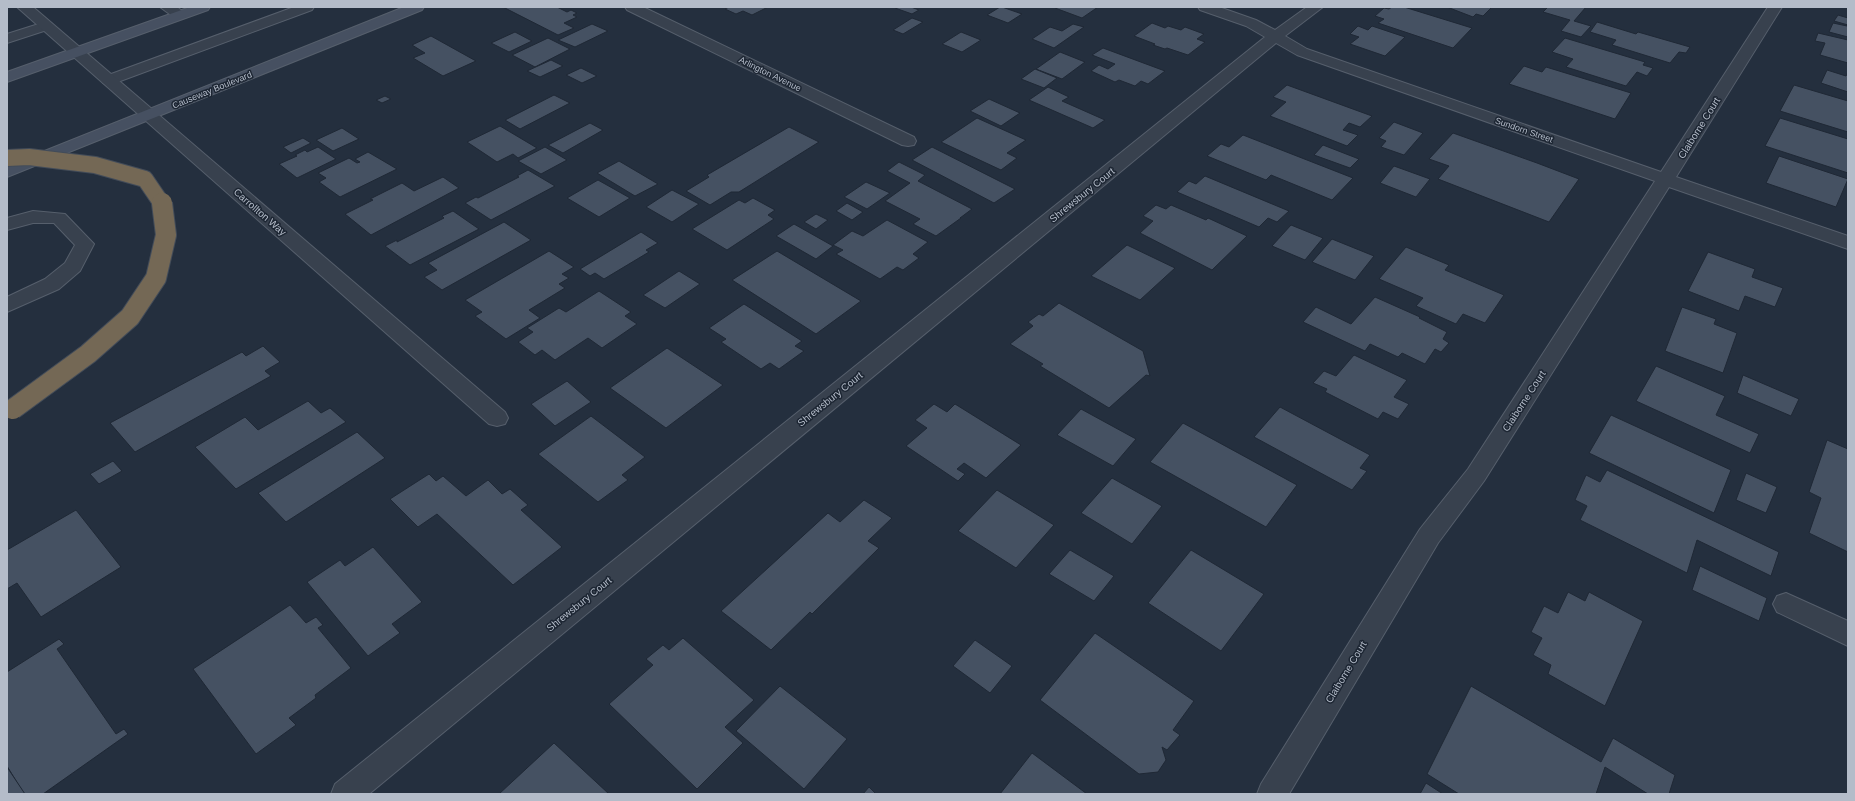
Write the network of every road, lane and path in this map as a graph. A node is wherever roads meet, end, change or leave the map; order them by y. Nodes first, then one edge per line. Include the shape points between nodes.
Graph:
1 (24, 7) edge
2 (168, 7) edge
3 (203, 7) edge
4 (307, 7) edge
5 (417, 7) edge
6 (632, 7) edge
7 (1206, 7) edge
8 (1316, 7) edge
9 (1775, 7) edge
10 (180, 15) junction
11 (45, 26) junction
12 (1275, 37) junction
13 (7, 39) edge
14 (75, 52) junction
15 (7, 77) edge
16 (109, 80) junction
17 (149, 115) junction
18 (908, 142) dead end
19 (7, 158) edge
20 (7, 172) edge
21 (1666, 180) junction
22 (7, 224) edge
23 (1848, 243) edge
24 (7, 305) edge
25 (13, 409) dead end
26 (497, 418) dead end
27 (1786, 604) dead end
28 (1848, 634) edge
29 (346, 794) edge
30 (1272, 794) edge

1 - 11 street, Carrollton Way
2 - 10 street
3 - 10 main road
4 - 16 street
5 - 17 main road, Causeway Boulevard
6 - 18 street, Arlington Avenue
7 - 12 street, Sundorn Street via 1251,23
8 - 12 street, Shrewsbury Court
9 - 21 street, Claiborne Court
10 - 14 main road
11 - 13 street
11 - 14 street, Carrollton Way
12 - 21 street, Sundorn Street via 1302,52
12 - 29 street, Shrewsbury Court
14 - 15 main road
14 - 16 street, Carrollton Way
16 - 17 street, Carrollton Way
17 - 20 main road, Causeway Boulevard
17 - 26 street, Carrollton Way
19 - 25 highway, bridge via 29,157 95,165 145,179 162,201 166,235 156,278 130,317 88,354
21 - 23 street, Sundorn Street
21 - 30 street, Claiborne Court via 1476,475 1429,536
22 - 24 street via 33,217 59,218 85,244 73,267 52,284
27 - 28 street

